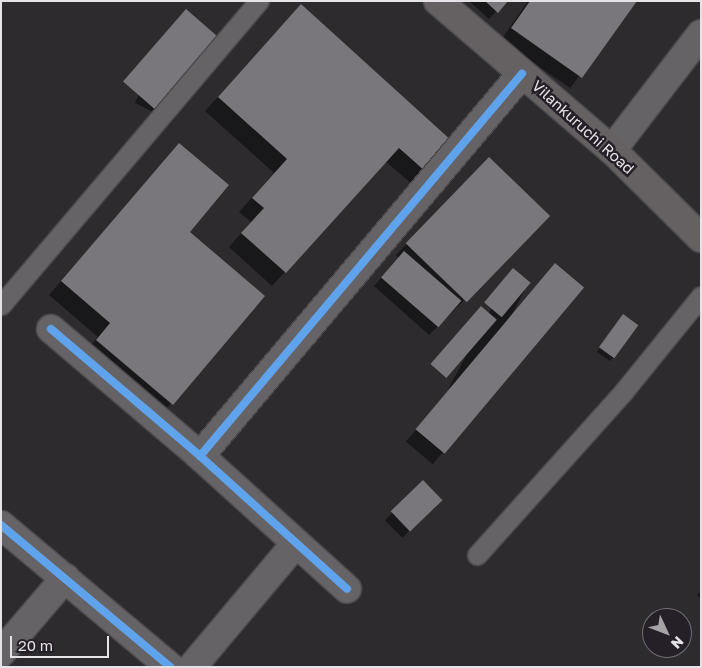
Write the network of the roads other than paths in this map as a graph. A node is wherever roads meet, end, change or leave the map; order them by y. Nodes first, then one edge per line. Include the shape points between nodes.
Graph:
1 (259, 1) edge
2 (438, 1) edge
3 (701, 34) edge
4 (522, 74) junction
5 (612, 150) junction
6 (701, 238) edge
7 (701, 296) edge
8 (1, 305) edge
9 (51, 329) dead end
10 (200, 456) junction
11 (1, 525) edge
12 (296, 543) junction
13 (477, 555) dead end
14 (65, 578) junction
15 (347, 589) dead end
16 (1, 653) edge
17 (170, 667) edge
18 (192, 667) edge

1 - 8 lane
2 - 4 main road, Vilankuruchi Road
3 - 5 street
4 - 5 main road, Vilankuruchi Road
4 - 10 street
5 - 6 main road, Vilankuruchi Road
7 - 13 lane via 624,391
9 - 10 street
10 - 12 street
11 - 14 street
12 - 15 street
12 - 18 street
14 - 16 street
14 - 17 street

